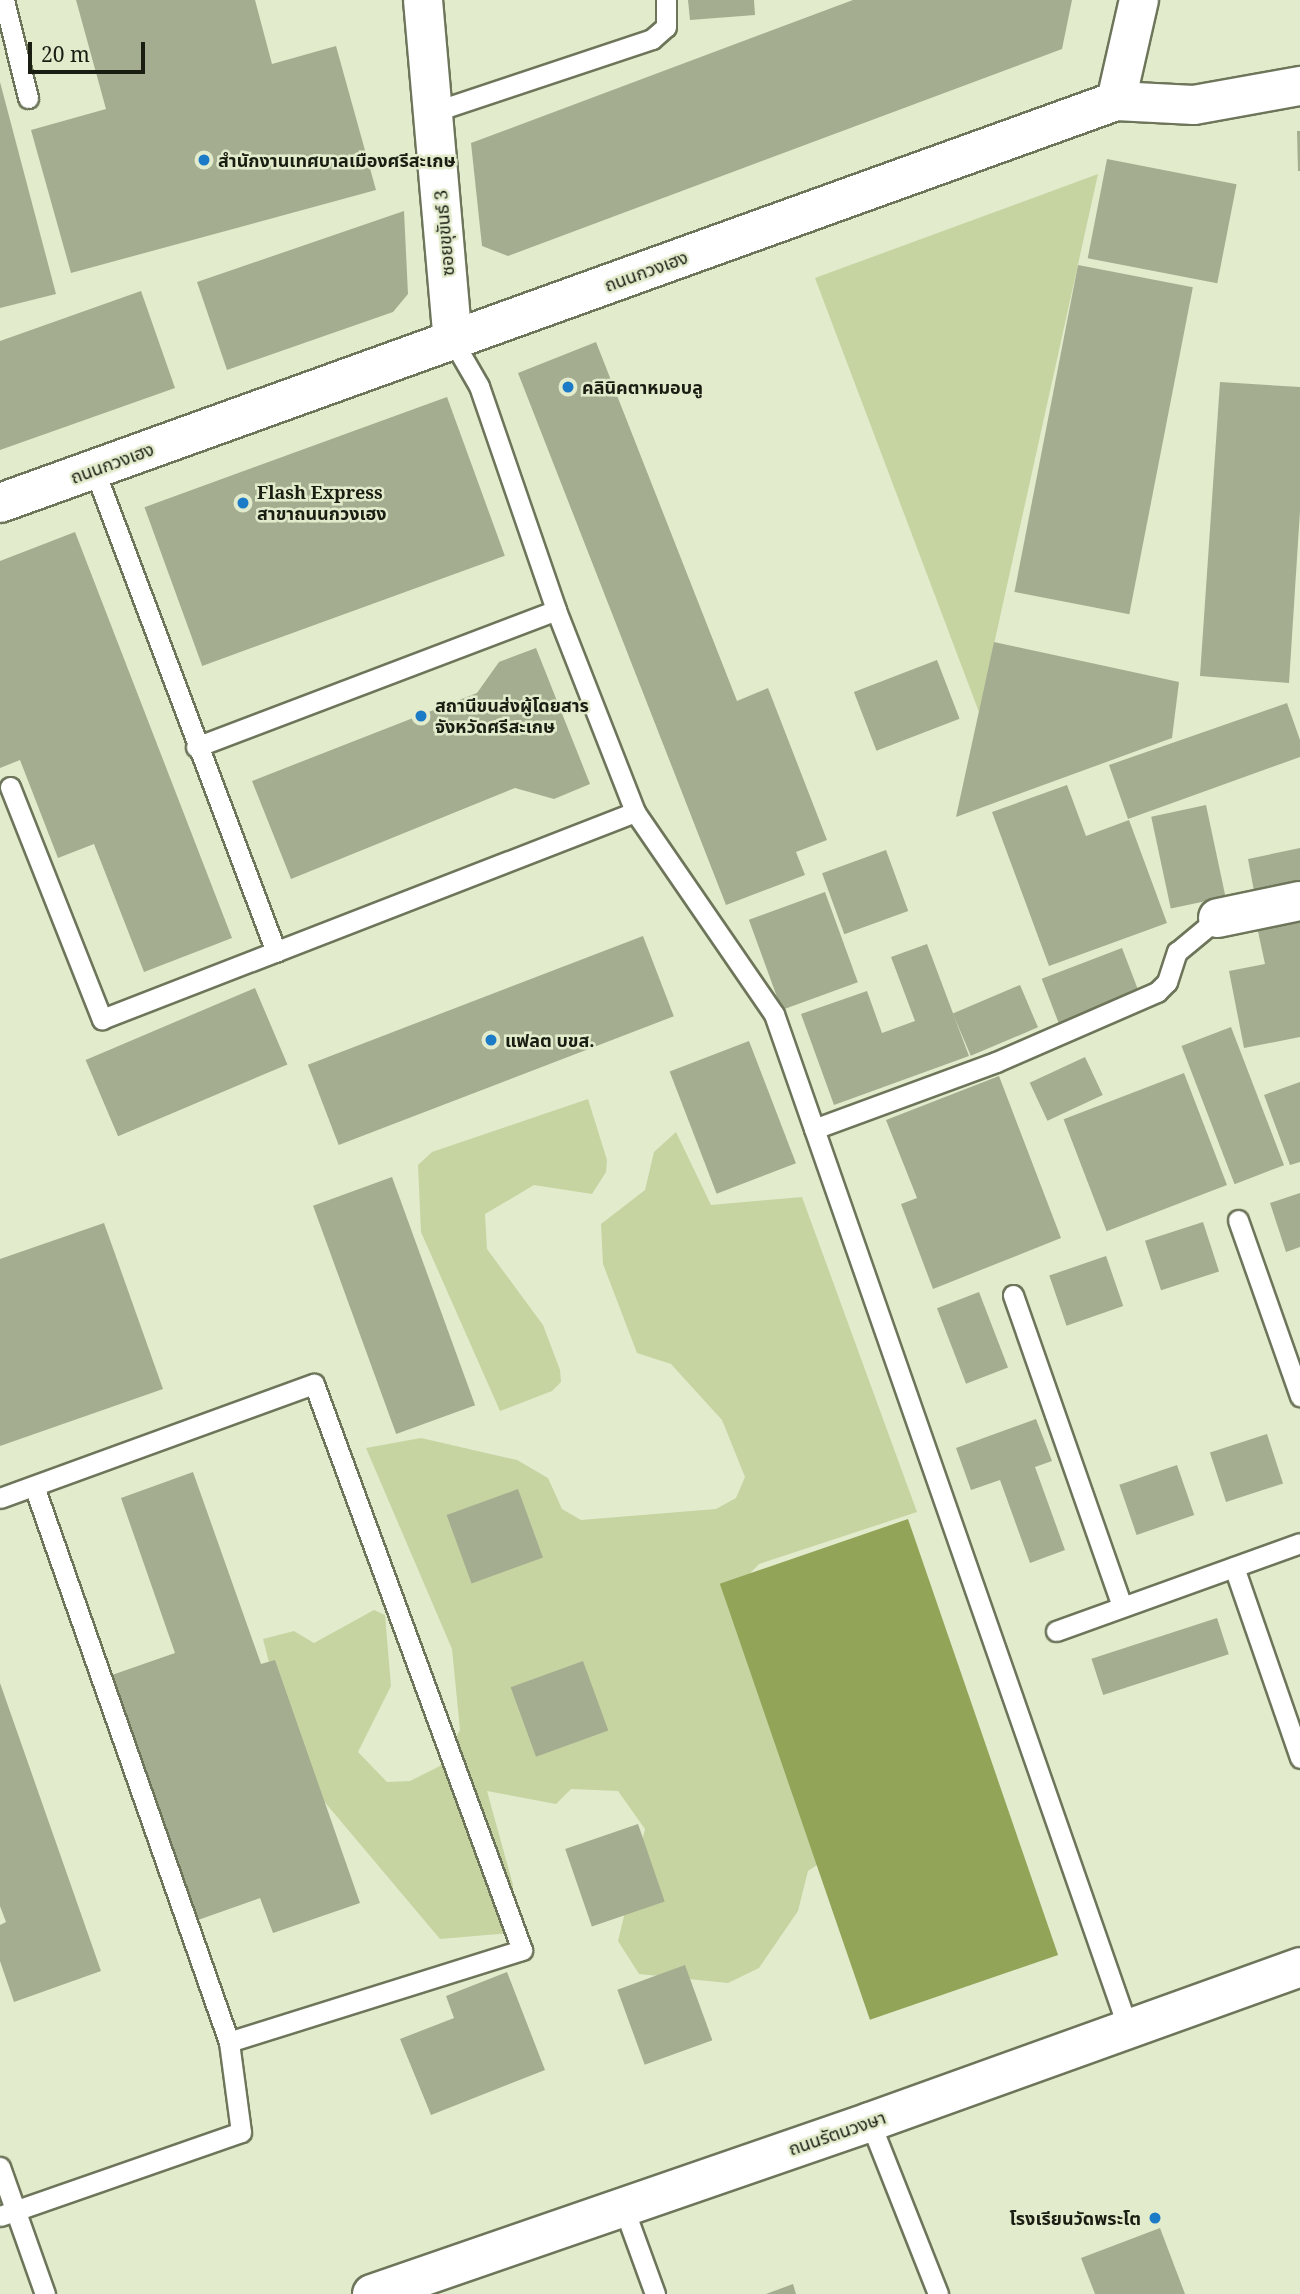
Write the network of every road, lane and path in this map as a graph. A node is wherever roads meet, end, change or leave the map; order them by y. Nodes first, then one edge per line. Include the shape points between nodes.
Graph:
1 (4, 0) edge
2 (423, 0) edge
3 (666, 0) edge
4 (1139, 0) edge
5 (1300, 86) edge
6 (28, 98) dead end
7 (1115, 101) junction
8 (433, 112) junction
9 (453, 341) junction
10 (94, 469) junction
11 (0, 503) edge
12 (556, 610) junction
13 (196, 747) junction
14 (10, 787) dead end
15 (635, 812) junction
16 (1300, 901) edge
17 (1218, 918) joint
18 (276, 952) junction
19 (814, 1129) junction
20 (1238, 1220) dead end
21 (1013, 1295) dead end
22 (1300, 1396) edge
23 (34, 1486) junction
24 (0, 1498) edge
25 (1300, 1543) edge
26 (1234, 1567) junction
27 (1122, 1607) junction
28 (1056, 1631) dead end
29 (1300, 1758) edge
30 (1300, 1967) edge
31 (1128, 2028) junction
32 (229, 2042) junction
33 (870, 2122) junction
34 (0, 2167) edge
35 (623, 2206) junction
36 (8, 2213) edge
37 (46, 2294) edge
38 (372, 2294) edge
39 (655, 2294) edge
40 (938, 2294) edge

1 - 6 lane
2 - 8 street, ซอยขุขันธ์ 3
3 - 8 lane via 666,27 652,38
4 - 7 street
5 - 7 street, ถนนกวงเฮง via 1194,106
7 - 9 street, ถนนกวงเฮง
8 - 9 street, ซอยขุขันธ์ 3
9 - 10 street, ถนนกวงเฮง
9 - 12 lane via 480,386
10 - 11 street, ถนนกวงเฮง
10 - 13 lane
12 - 13 lane
12 - 15 lane
13 - 18 lane
14 - 18 lane via 102,1019
15 - 18 lane
15 - 19 lane via 774,1014
16 - 17 street
17 - 19 lane via 1177,952 1167,982 1157,992 996,1062
19 - 31 lane
20 - 22 lane
21 - 27 lane
23 - 24 lane
23 - 32 lane
23 - 32 lane via 314,1384 522,1950
25 - 26 lane
26 - 27 lane
26 - 29 lane
27 - 28 lane
30 - 31 street, ถนนรัตนวงษา
31 - 33 street, ถนนรัตนวงษา
32 - 36 lane via 241,2132
33 - 35 street, ถนนรัตนวงษา
33 - 40 lane
34 - 36 lane
35 - 38 street, ถนนรัตนวงษา
35 - 39 lane
36 - 37 lane

